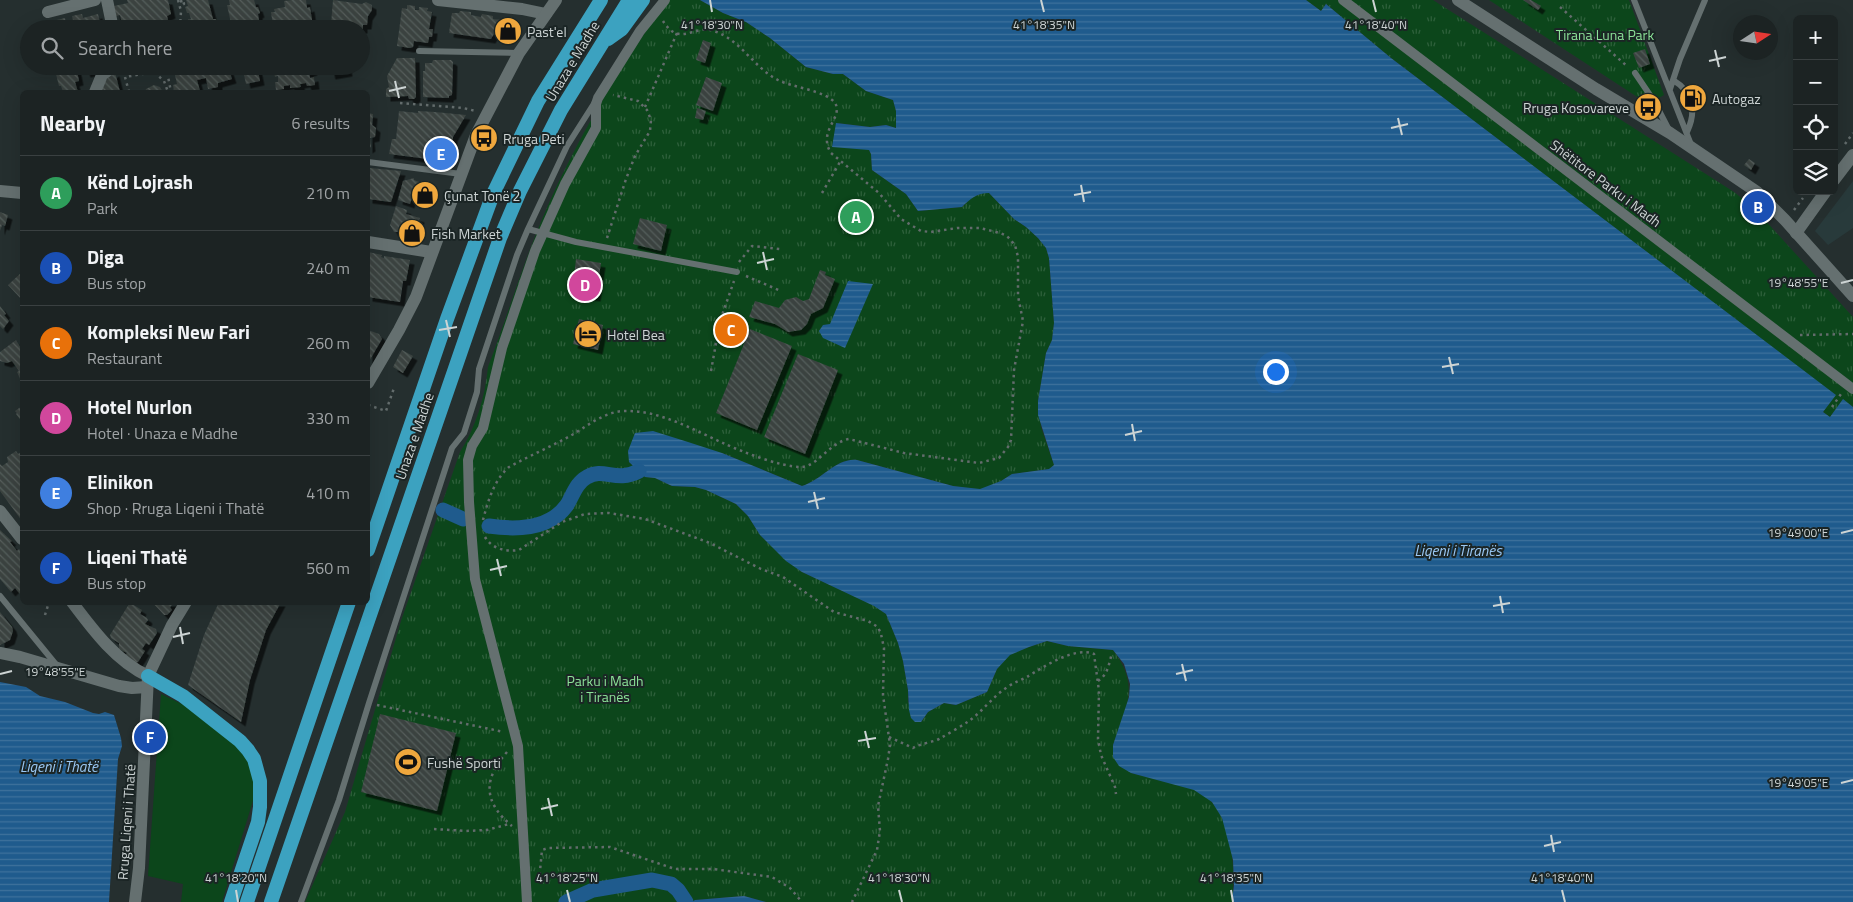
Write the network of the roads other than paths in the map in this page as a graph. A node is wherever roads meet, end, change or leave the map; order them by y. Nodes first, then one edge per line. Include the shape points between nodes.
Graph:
1 (95, 0) edge
2 (107, 0) edge
3 (438, 0) edge
4 (556, 0) edge
5 (629, 0) edge
6 (643, 0) edge
7 (665, 0) edge
8 (1343, 0) edge
9 (1458, 0) edge
10 (1634, 0) edge
11 (1705, 0) edge
12 (598, 3) edge
13 (48, 12) dead end
14 (546, 14) junction
15 (111, 20) edge
16 (601, 44) junction
17 (419, 51) dead end
18 (519, 53) junction
19 (1635, 73) road end
20 (102, 75) edge
21 (1673, 80) junction
22 (1670, 89) junction
23 (96, 90) edge
24 (598, 98) junction
25 (1687, 132) junction
26 (1670, 133) junction
27 (1693, 148) junction
28 (1853, 155) edge
29 (370, 162) edge
30 (461, 174) junction
31 (1838, 175) edge
32 (0, 191) edge
33 (20, 193) edge
34 (1823, 195) edge
35 (528, 229) junction
36 (543, 233) junction
37 (1796, 233) junction
38 (370, 242) edge
39 (432, 252) junction
40 (734, 272) road end
41 (1853, 296) edge
42 (370, 380) edge
43 (1851, 387) edge
44 (0, 510) edge
45 (20, 536) edge
46 (370, 544) edge
47 (0, 596) edge
48 (74, 605) edge
49 (184, 605) edge
50 (349, 605) edge
51 (0, 653) edge
52 (60, 670) junction
53 (148, 681) junction
54 (339, 800) junction
55 (347, 803) dead end
56 (135, 902) edge
57 (231, 902) edge
58 (247, 902) edge
59 (271, 902) edge
60 (301, 902) edge
61 (527, 902) edge

1 - 13 street
2 - 15 street
3 - 14 street
4 - 14 street
5 - 16 highway, Unaza e Madhe
6 - 16 highway via 622,29
7 - 24 street via 640,31
8 - 43 street, Shëtitore Parku i Madh
9 - 26 street
10 - 22 lane
11 - 21 lane
12 - 46 highway, Unaza e Madhe via 538,101 493,194
14 - 18 street
16 - 59 highway, Unaza e Madhe via 541,147 500,238
17 - 18 lane
18 - 30 street via 476,135
19 - 26 lane
20 - 23 street
21 - 22 lane
21 - 25 lane via 1683,86 1694,110
22 - 25 lane
24 - 35 lane via 567,146
24 - 36 street via 596,128
25 - 27 lane
26 - 27 street
27 - 37 street via 1757,192
28 - 31 street
29 - 30 lane
30 - 39 street
32 - 33 street
34 - 37 street
35 - 36 lane
35 - 54 lane via 479,369 477,392 464,433 452,448
36 - 40 lane
36 - 61 street via 502,348 482,428 468,460 475,579 516,738
37 - 41 street
38 - 39 street
39 - 42 street via 416,296
44 - 45 street
47 - 52 lane
48 - 53 street via 112,650
49 - 53 street, Rruga Liqeni i Thatë
50 - 58 highway
51 - 52 street
52 - 53 street via 132,688
53 - 56 street, Rruga Liqeni i Thatë
53 - 57 highway via 183,696 240,741 255,764 260,781 258,822
54 - 55 lane
54 - 60 lane

